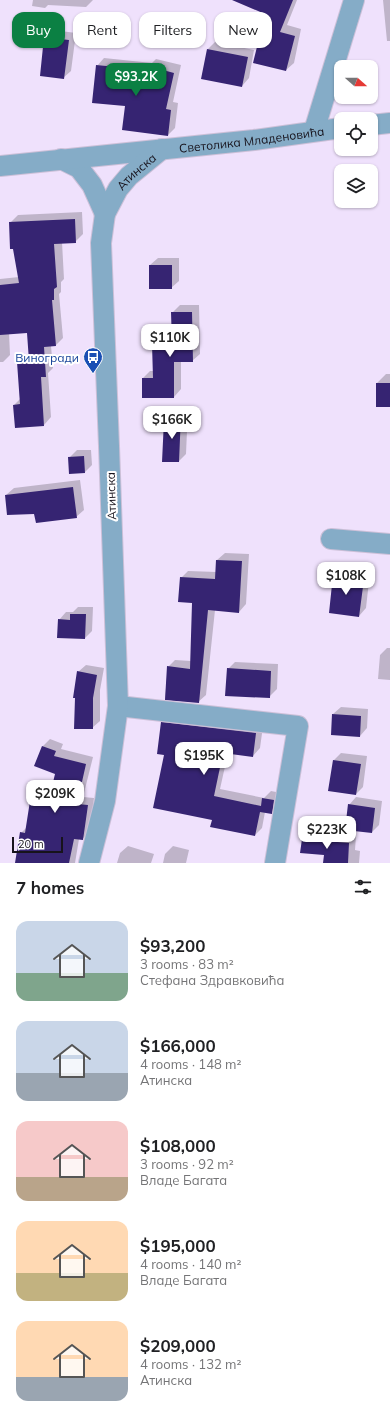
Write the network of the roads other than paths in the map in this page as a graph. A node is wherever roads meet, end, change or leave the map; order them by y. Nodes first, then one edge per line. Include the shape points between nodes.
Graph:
1 (354, 0) edge
2 (390, 123) edge
3 (378, 124) edge
4 (334, 129) edge
5 (314, 131) junction
6 (162, 149) junction
7 (61, 158) junction
8 (0, 166) edge
9 (105, 214) junction
10 (331, 539) dead end
11 (390, 544) edge
12 (118, 706) junction
13 (89, 863) edge
14 (275, 863) edge

1 - 5 street
2 - 3 street
4 - 5 street, Светолика Младеновића
5 - 6 street, Светолика Младеновића
6 - 7 street, Светолика Младеновића
6 - 9 street, Атинска via 129,176 118,189
7 - 8 street, Светолика Младеновића
7 - 9 street via 79,168 92,185
9 - 12 street, Атинска via 101,243
10 - 11 street
12 - 13 street, Атинска via 105,801
12 - 14 street via 298,726

